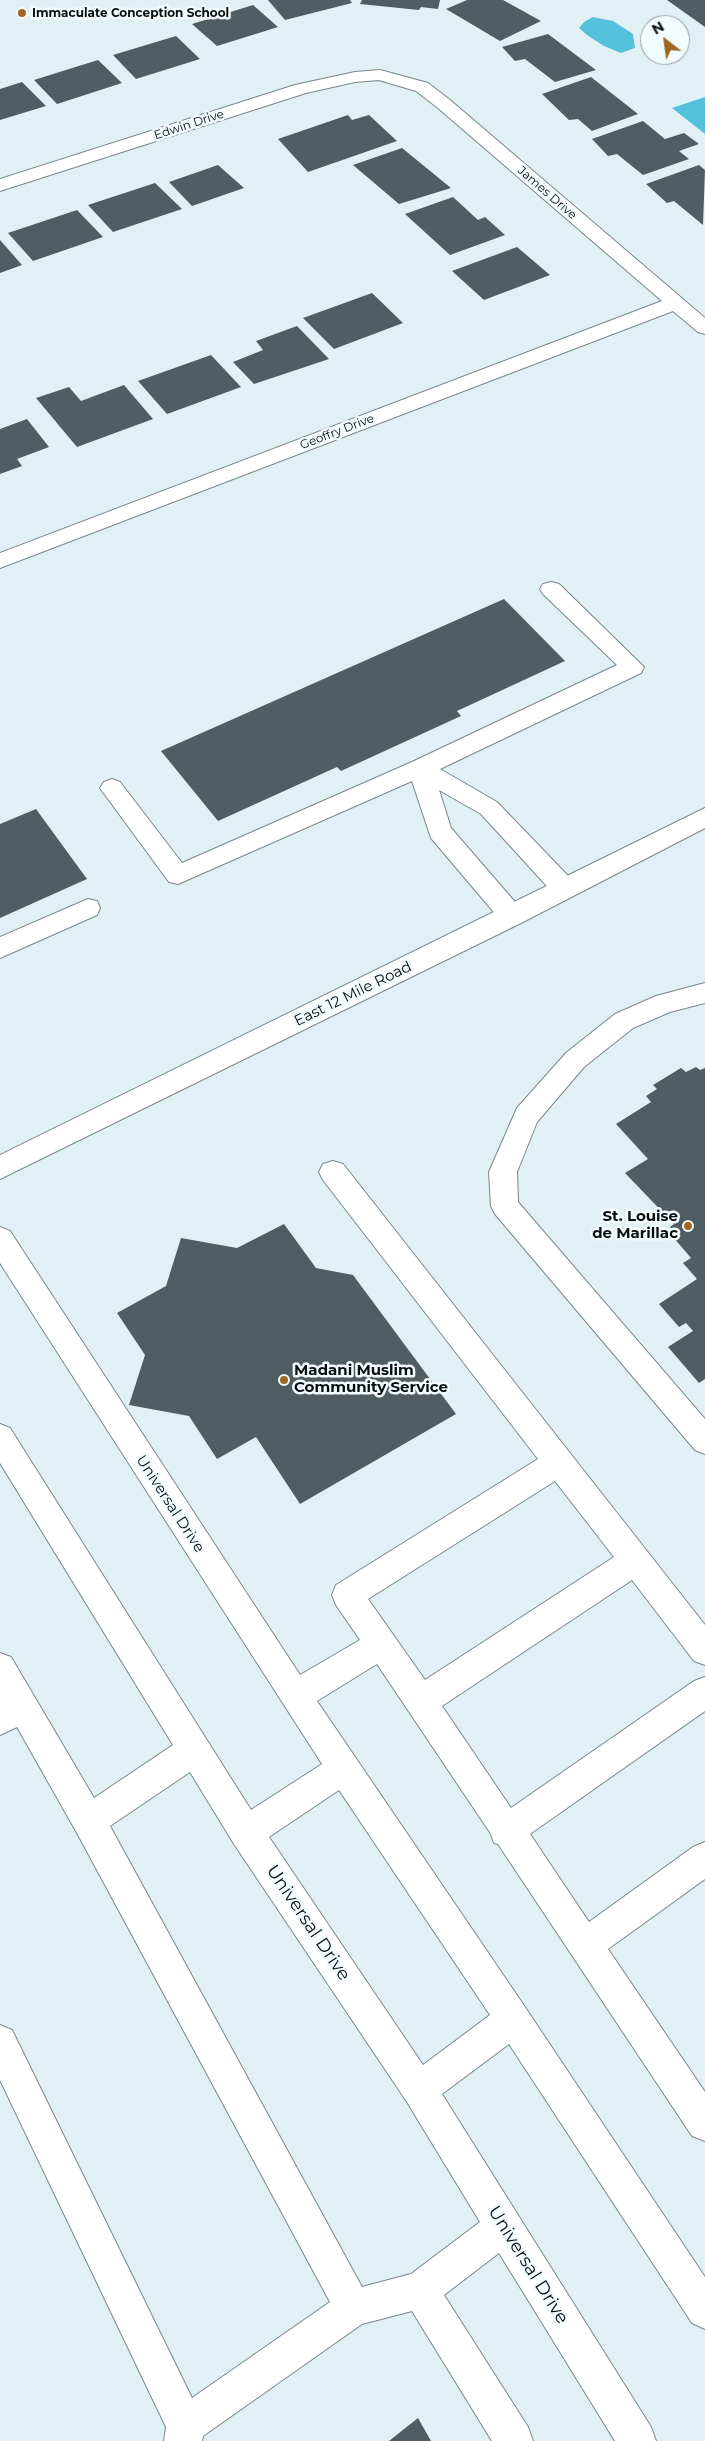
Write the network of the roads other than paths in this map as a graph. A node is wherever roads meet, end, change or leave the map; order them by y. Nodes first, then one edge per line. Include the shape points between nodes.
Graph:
1 (380, 74) joint
2 (0, 185) edge
3 (675, 303) junction
4 (705, 328) edge
5 (0, 561) edge
6 (551, 589) dead end
7 (420, 768) junction
8 (112, 788) dead end
9 (705, 817) edge
10 (564, 888) junction
11 (88, 908) dead end
12 (512, 916) junction
13 (0, 948) edge
14 (705, 993) edge
15 (0, 1168) edge
16 (332, 1172) dead end
17 (0, 1239) edge
18 (0, 1437) edge
19 (705, 1441) edge
20 (559, 1462) junction
21 (636, 1560) junction
22 (382, 1644) junction
23 (705, 1650) edge
24 (0, 1668) edge
25 (705, 1692) edge
26 (295, 1696) junction
27 (420, 1702) junction
28 (11, 1712) edge
29 (195, 1749) junction
30 (344, 1769) junction
31 (89, 1821) junction
32 (506, 1831) junction
33 (246, 1832) junction
34 (705, 1859) edge
35 (585, 1945) junction
36 (513, 2019) junction
37 (0, 2042) edge
38 (419, 2090) junction
39 (704, 2118) edge
40 (504, 2227) junction
41 (420, 2290) junction
42 (353, 2308) junction
43 (705, 2310) edge
44 (184, 2433) edge
45 (514, 2441) edge
46 (637, 2441) edge

1 - 2 street, Edwin Drive via 300,89
1 - 3 street, James Drive via 422,87 437,98
3 - 4 street, James Drive
3 - 5 street, Geoffry Drive
6 - 7 street via 633,667
7 - 8 street via 178,875
7 - 10 street via 489,808
7 - 12 street via 440,832
9 - 10 street, East 12 Mile Road
10 - 12 street, East 12 Mile Road
11 - 13 street
12 - 15 street, East 12 Mile Road
14 - 19 street via 665,1003 624,1021 575,1060 526,1116 503,1172 505,1206
16 - 20 street
17 - 26 street, Universal Drive
18 - 29 street, Universal Drive
20 - 21 street
20 - 22 street via 347,1595
21 - 23 street
21 - 27 street
22 - 26 street
22 - 27 street
24 - 28 street
25 - 32 street
26 - 30 street, Universal Drive
27 - 32 street
28 - 31 street
29 - 31 street
29 - 33 street, Universal Drive
30 - 33 street
30 - 36 street, Universal Drive
31 - 42 street
32 - 35 street
33 - 38 street, Universal Drive
34 - 35 street
35 - 39 street
36 - 38 street
36 - 43 street, Universal Drive
37 - 44 street
38 - 40 street, Universal Drive
40 - 41 street
40 - 46 street, Universal Drive
41 - 42 street
41 - 45 street
42 - 44 street

